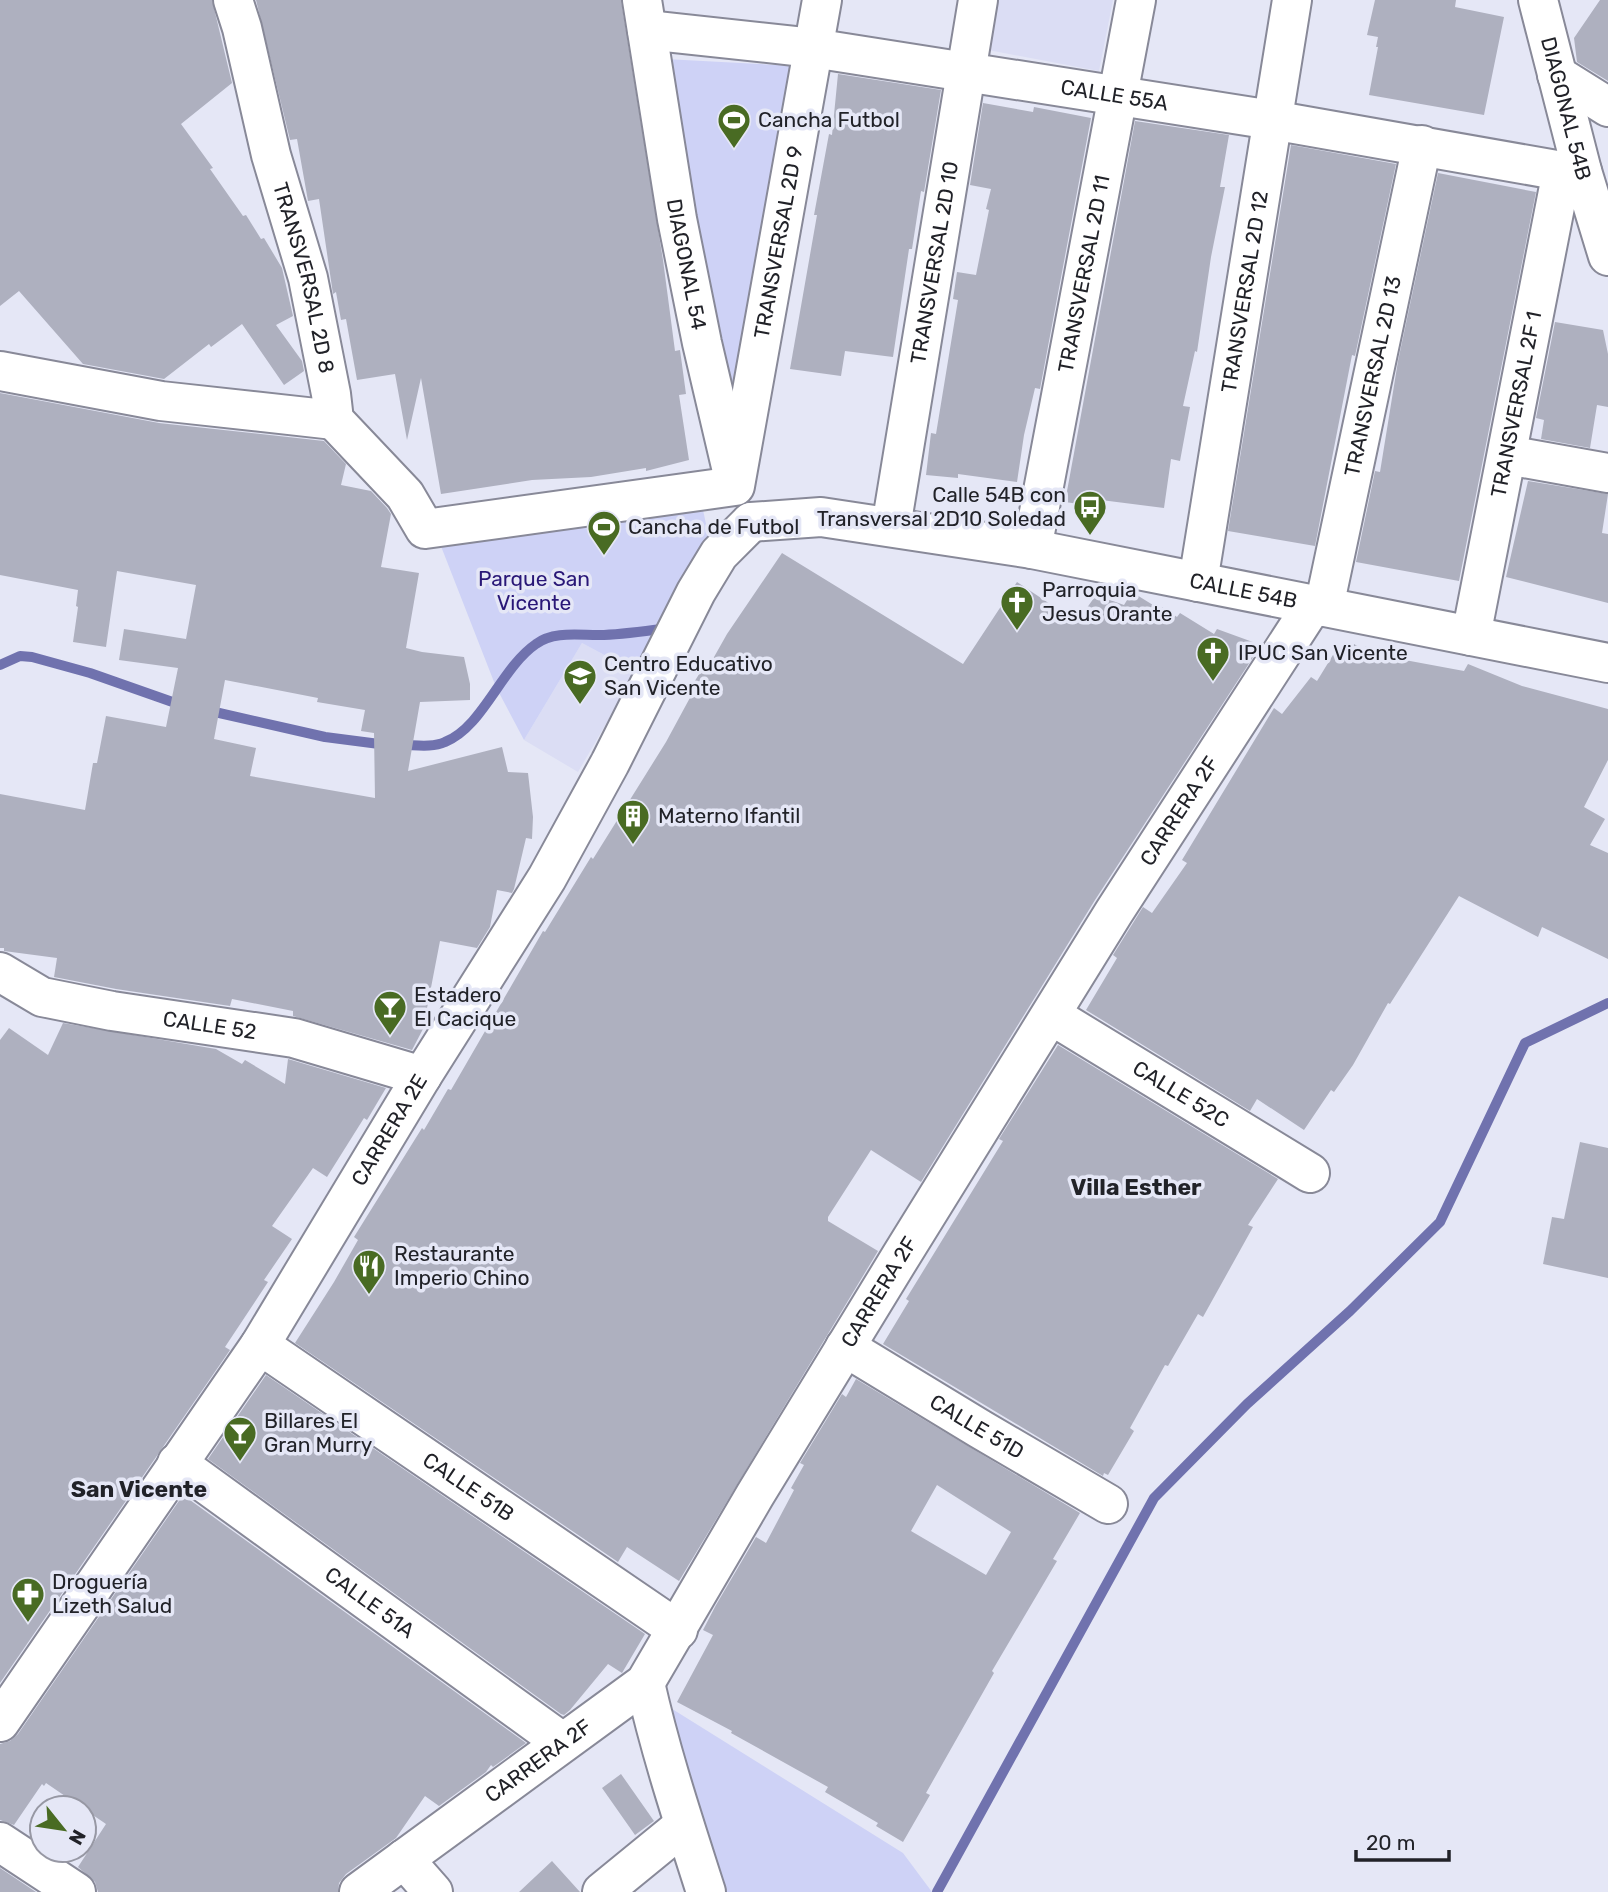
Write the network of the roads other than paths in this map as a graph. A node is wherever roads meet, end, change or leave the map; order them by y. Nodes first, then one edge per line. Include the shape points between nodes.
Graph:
1 (233, 0) edge
2 (822, 0) edge
3 (978, 0) edge
4 (1136, 0) edge
5 (1292, 0) edge
6 (1538, 0) edge
7 (644, 15) edge
8 (813, 48) junction
9 (964, 73) junction
10 (1557, 75) junction
11 (1118, 97) junction
12 (1608, 107) edge
13 (1272, 120) junction
14 (1422, 145) junction
15 (1572, 171) junction
16 (1608, 256) edge
17 (0, 371) edge
18 (334, 421) junction
19 (1507, 455) junction
20 (1608, 473) edge
21 (735, 486) junction
22 (751, 522) junction
23 (891, 527) junction
24 (1032, 550) junction
25 (1198, 582) junction
26 (1318, 606) junction
27 (1471, 636) junction
28 (1608, 663) edge
29 (0, 972) edge
30 (1051, 1015) junction
31 (422, 1076) junction
32 (1310, 1173) dead end
33 (260, 1345) junction
34 (845, 1347) junction
35 (177, 1463) junction
36 (1108, 1504) dead end
37 (678, 1630) junction
38 (645, 1683) junction
39 (0, 1723) edge
40 (562, 1742) junction
41 (684, 1825) junction
42 (0, 1842) edge
43 (404, 1859) junction
44 (76, 1892) edge
45 (359, 1892) edge
46 (433, 1892) edge
47 (602, 1892) edge
48 (706, 1892) edge

1 - 18 street, TRANSVERSAL 2D 8 via 271,155 308,278
2 - 8 street, TRANSVERSAL 2D 9
3 - 9 street, TRANSVERSAL 2D 10
4 - 11 street, TRANSVERSAL 2D 11
5 - 13 street, TRANSVERSAL 2D 12
6 - 10 street, DIAGONAL 54B
7 - 8 street, CALLE 55A
7 - 21 street, DIAGONAL 54 via 677,219
8 - 9 street, CALLE 55A
8 - 21 street, TRANSVERSAL 2D 9
9 - 11 street, CALLE 55A
9 - 23 street, TRANSVERSAL 2D 10
10 - 12 street
10 - 15 street, DIAGONAL 54B
11 - 13 street, CALLE 55A
11 - 24 street, TRANSVERSAL 2D 11
13 - 14 street, CALLE 55A
13 - 25 street, TRANSVERSAL 2D 12
14 - 15 street, CALLE 55A
14 - 26 street, TRANSVERSAL 2D 13
15 - 16 street, DIAGONAL 54B
15 - 19 street, TRANSVERSAL 2F 1
17 - 18 street via 162,401
18 - 21 street via 405,495 425,529
19 - 20 street
19 - 27 street, TRANSVERSAL 2F 1
21 - 22 street, DIAGONAL 54
22 - 23 street, CALLE 54B via 821,517
22 - 31 street, CARRERA 2E via 719,554 696,592 563,850
23 - 24 street, CALLE 54B
24 - 25 street, CALLE 54B
25 - 26 street, CALLE 54B
26 - 27 street, CALLE 54B
26 - 30 street, CARRERA 2F
27 - 28 street, CALLE 54B
29 - 31 street, CALLE 52 via 42,997 294,1038
30 - 32 street, CALLE 52C
30 - 34 street, CARRERA 2F
31 - 33 street, CARRERA 2E
33 - 35 street, CARRERA 2E
33 - 37 street, CALLE 51B
34 - 36 street, CALLE 51D
34 - 37 street, CARRERA 2F
35 - 39 street, CARRERA 2E
35 - 40 street, CALLE 51A
37 - 38 street, CARRERA 2F
38 - 40 street, CARRERA 2F
38 - 41 street
40 - 43 street, CARRERA 2F
41 - 47 street
41 - 48 street
42 - 44 street
43 - 45 street, CARRERA 2F
43 - 46 street

